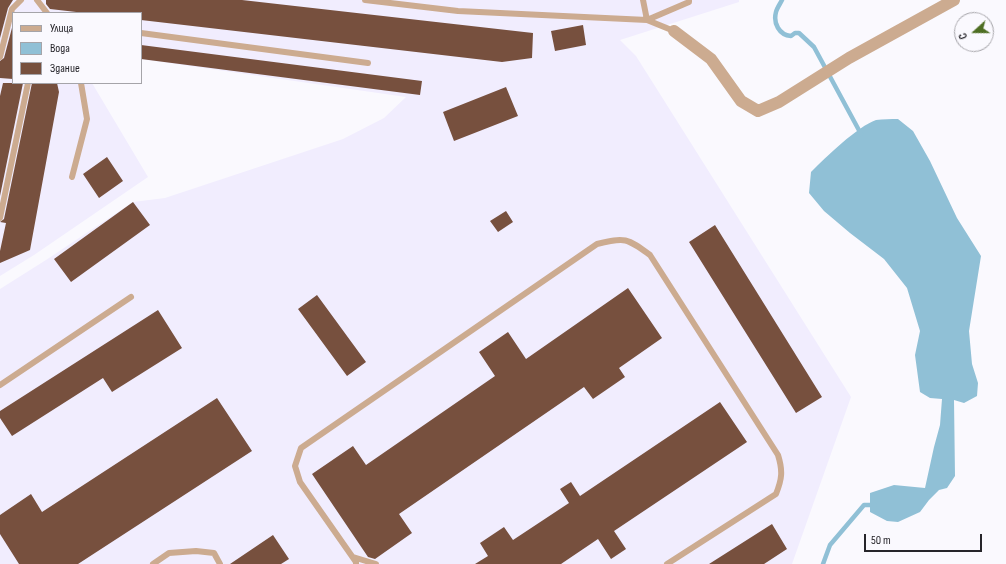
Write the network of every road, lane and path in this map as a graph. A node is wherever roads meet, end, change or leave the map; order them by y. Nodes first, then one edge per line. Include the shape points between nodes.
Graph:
1 (21, 0) edge
2 (37, 0) edge
3 (365, 0) edge
4 (643, 0) edge
5 (689, 0) edge
6 (954, 0) edge
7 (46, 12) edge
8 (647, 20) junction
9 (674, 31) joint
10 (142, 34) edge
11 (0, 58) edge
12 (368, 63) dead end
13 (28, 84) edge
14 (81, 84) edge
15 (72, 177) dead end
16 (0, 218) edge
17 (131, 297) dead end
18 (0, 385) edge
19 (353, 557) junction
20 (153, 564) edge
21 (220, 564) edge
22 (356, 564) edge
23 (376, 564) edge
24 (667, 564) edge

1 - 11 lane via 12,8
2 - 7 lane
3 - 8 lane via 458,12
4 - 8 lane
5 - 8 lane
6 - 9 street via 849,58 779,102 758,111 741,101 711,59
8 - 9 lane
10 - 12 lane
13 - 16 lane
14 - 15 lane via 87,119
17 - 18 lane
19 - 22 lane
19 - 23 lane
19 - 24 lane via 300,482 295,466 301,448 597,244 616,239 631,241 650,254 778,455 781,465 782,479 776,494
20 - 21 lane via 169,553 196,551 214,553

